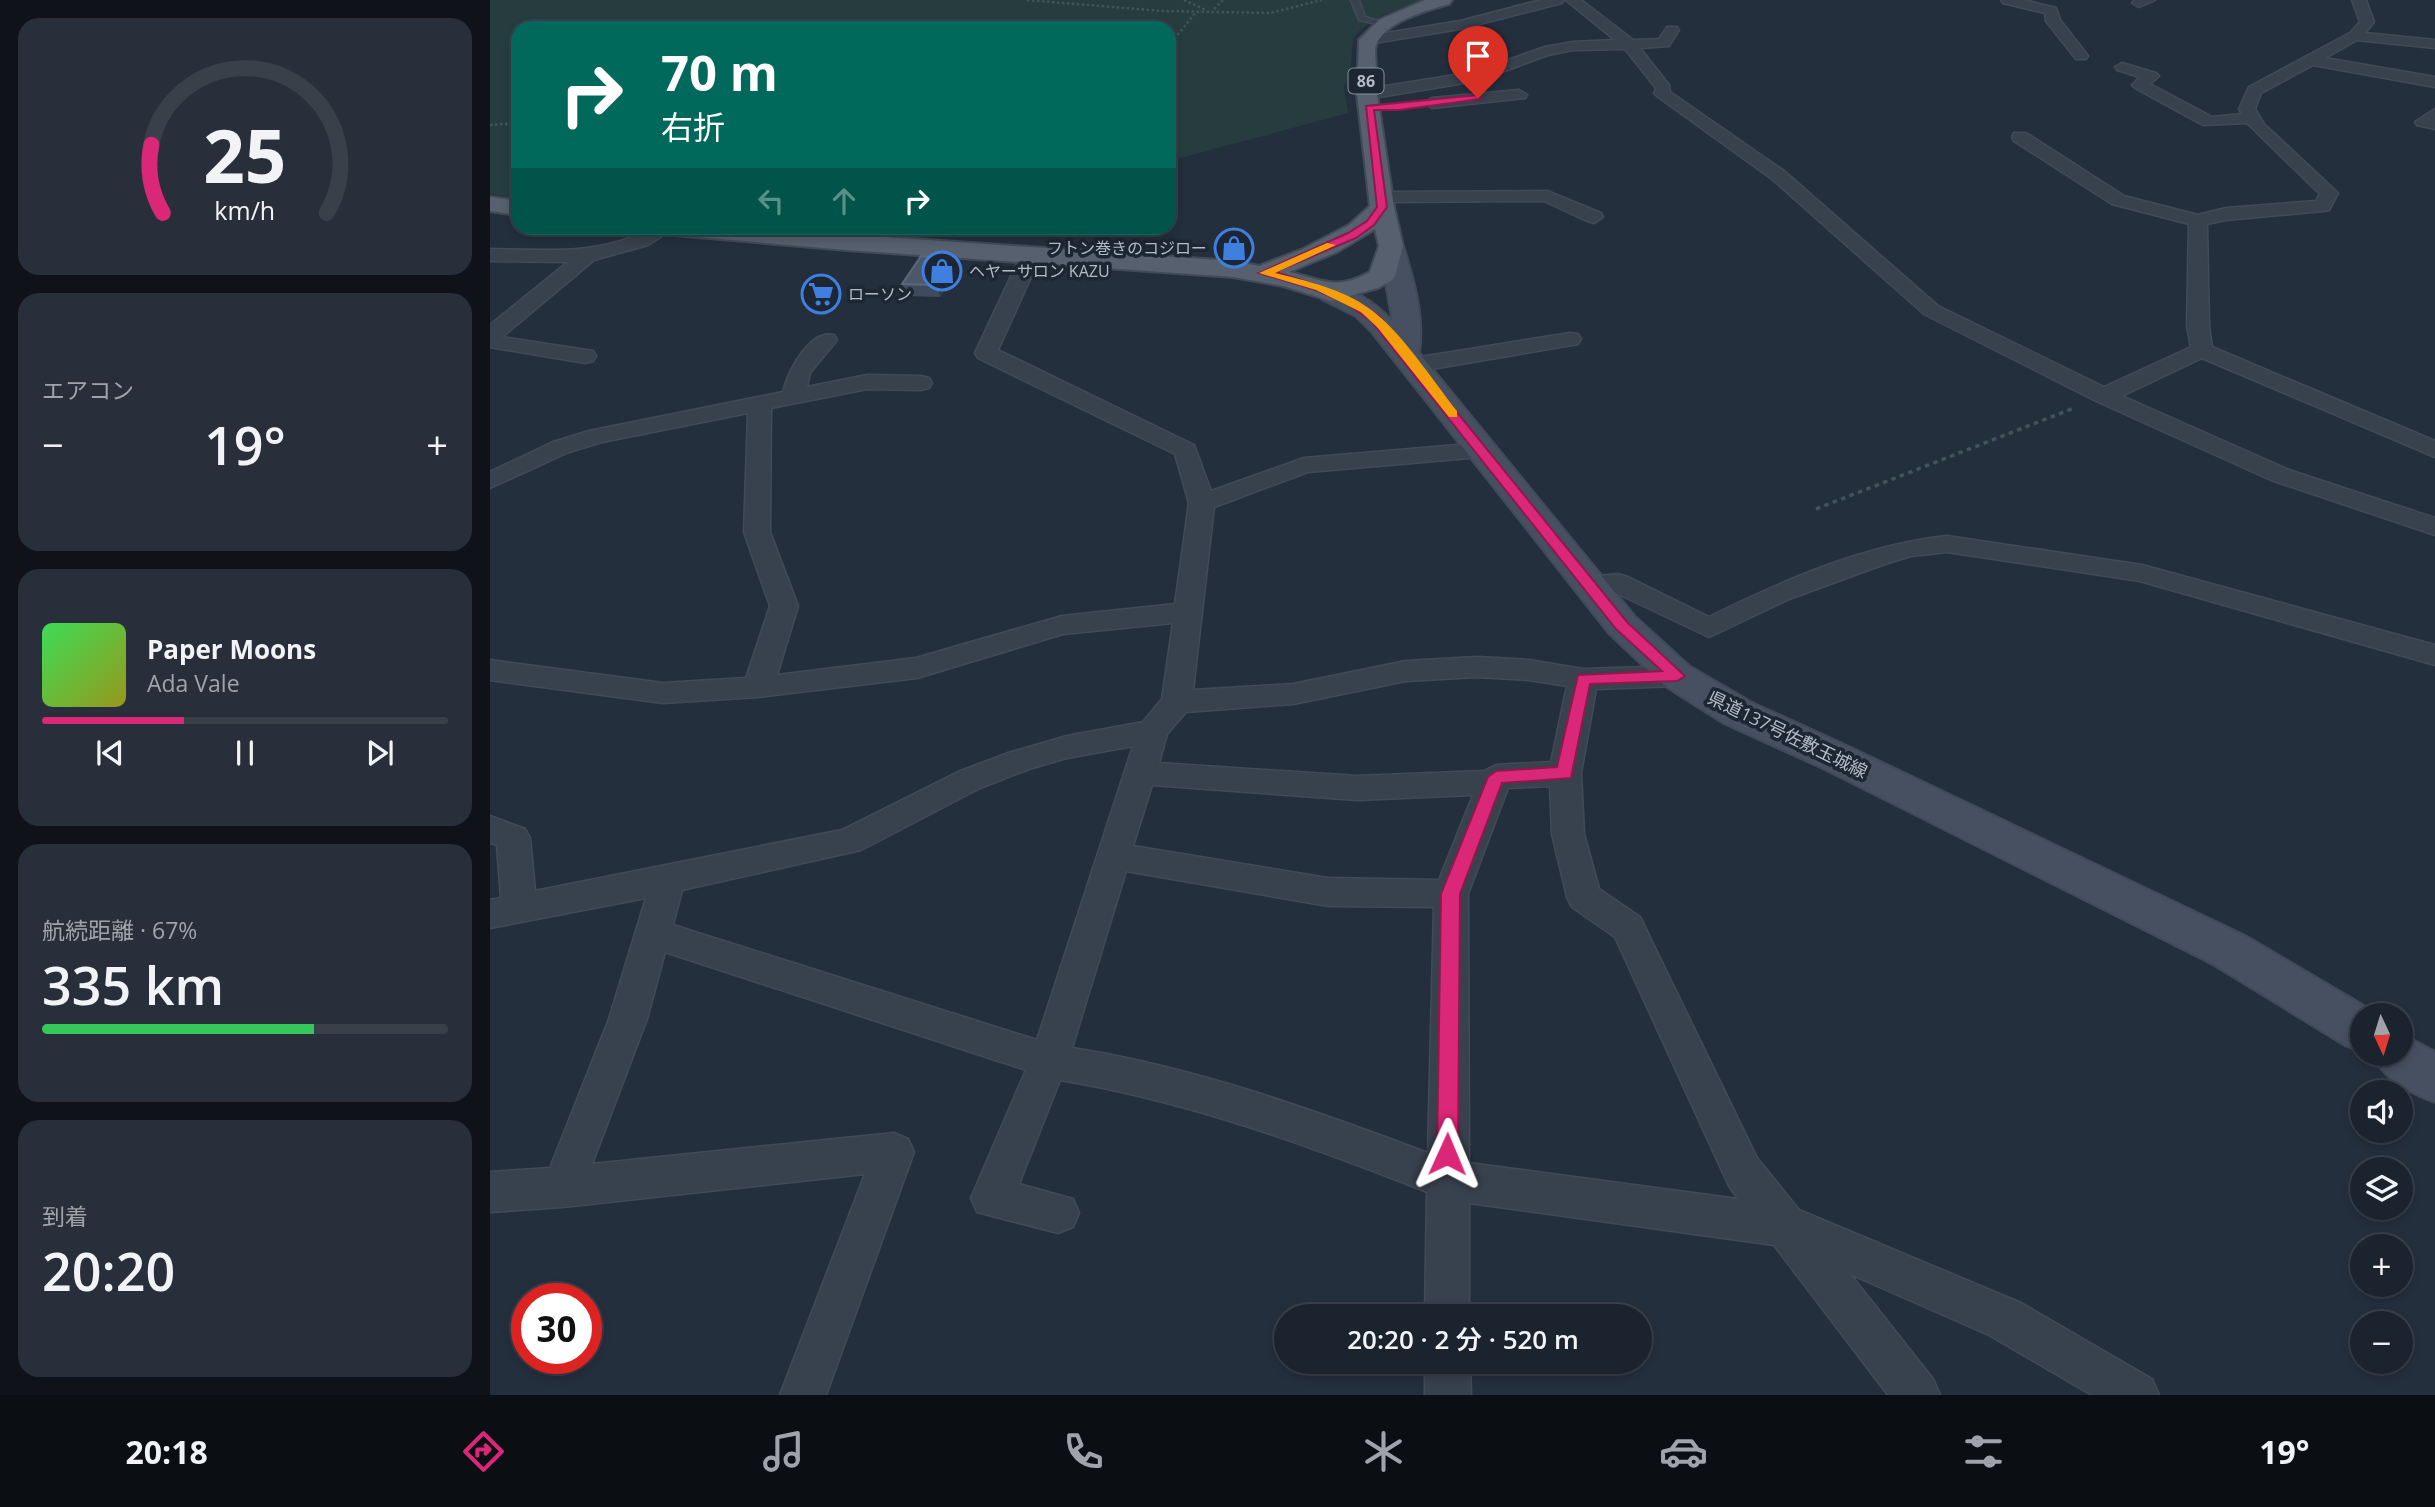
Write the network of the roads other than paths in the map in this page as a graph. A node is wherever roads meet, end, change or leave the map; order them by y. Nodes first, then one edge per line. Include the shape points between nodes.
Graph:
1 (1355, 0) edge
2 (1443, 0) edge
3 (1557, 0) edge
4 (1573, 0) edge
5 (2008, 0) edge
6 (2359, 0) edge
7 (1385, 24) junction
8 (1672, 30) dead end
9 (2355, 36) junction
10 (1368, 40) junction
11 (1629, 44) junction
12 (2435, 44) edge
13 (2081, 55) dead end
14 (2312, 60) junction
15 (2122, 67) dead end
16 (2435, 82) edge
17 (1519, 95) dead end
18 (1373, 103) junction
19 (1411, 106) dead end
20 (2435, 114) edge
21 (2252, 118) junction
22 (2435, 124) edge
23 (2020, 137) dead end
24 (1381, 202) junction
25 (490, 204) edge
26 (511, 207) edge
27 (1594, 217) dead end
28 (2198, 221) junction
29 (651, 235) edge
30 (767, 235) edge
31 (1391, 246) junction
32 (490, 255) edge
33 (1031, 255) junction
34 (587, 256) junction
35 (1265, 273) junction
36 (1331, 293) junction
37 (490, 316) edge
38 (514, 316) junction
39 (490, 336) edge
40 (1570, 339) dead end
41 (826, 340) dead end
42 (490, 341) edge
43 (2202, 350) junction
44 (585, 356) dead end
45 (1409, 359) junction
46 (921, 383) dead end
47 (2104, 396) junction
48 (793, 397) junction
49 (760, 403) junction
50 (1481, 450) junction
51 (2435, 450) edge
52 (490, 481) edge
53 (1202, 503) junction
54 (2435, 527) edge
55 (1589, 584) junction
56 (1188, 611) junction
57 (2435, 655) edge
58 (490, 670) edge
59 (1677, 676) junction
60 (1583, 679) junction
61 (758, 687) junction
62 (1177, 702) junction
63 (1153, 731) junction
64 (1140, 772) junction
65 (1565, 773) junction
66 (1494, 782) junction
67 (490, 828) edge
68 (1114, 856) junction
69 (668, 880) junction
70 (1451, 894) junction
71 (505, 911) edge
72 (653, 933) junction
73 (2350, 1023) edge
74 (1049, 1061) junction
75 (2413, 1065) edge
76 (2435, 1079) edge
77 (1447, 1180) junction
78 (563, 1187) junction
79 (490, 1192) edge
80 (1058, 1213) dead end
81 (1787, 1226) junction
82 (1447, 1304) edge
83 (1448, 1374) edge
84 (803, 1395) edge
85 (1448, 1395) edge
86 (1917, 1395) edge
87 (2136, 1395) edge

1 - 7 lane via 1362,18
2 - 7 main road
3 - 10 street via 1460,25
4 - 11 street
5 - 13 street via 2051,11 2053,21
6 - 9 street via 2367,22
7 - 10 main road
8 - 11 street via 1664,43
9 - 12 street
9 - 14 street
10 - 18 main road, 86 via 1364,58
11 - 18 street via 1545,51 1477,76
11 - 47 street via 1664,88 1662,93 1778,175 1931,310
14 - 16 street
14 - 21 street via 2254,90 2247,109
15 - 21 street via 2151,76 2140,85 2210,122
17 - 19 street
18 - 24 main road, 86
20 - 22 street via 2423,122
21 - 28 street via 2329,193 2323,206
23 - 28 street via 2118,200
24 - 27 street via 1547,196
24 - 31 main road, 86
24 - 35 main road via 1371,223 1352,236
25 - 26 main road
28 - 43 street
29 - 34 street
30 - 33 main road
31 - 36 main road via 1378,279
31 - 45 main road via 1403,296
32 - 34 street
33 - 35 main road
33 - 53 street via 986,353 1186,450
34 - 38 street
35 - 36 main road
36 - 45 main road, 県道137号佐敷玉城線 via 1375,318
37 - 38 street
38 - 39 street
40 - 45 street
41 - 48 street via 799,372
42 - 44 street
43 - 47 street
43 - 51 street
45 - 50 main road, 県道137号佐敷玉城線
46 - 48 street via 867,382
47 - 54 street via 2280,475
48 - 49 street
49 - 52 street via 573,443
49 - 61 street via 757,532 784,606
50 - 53 street via 1304,465
50 - 55 main road, 県道137号佐敷玉城線
53 - 56 street
55 - 57 street via 1618,583 1709,628 1779,593 1876,558 1947,544 2142,573
55 - 59 main road, 県道137号佐敷玉城線 via 1638,643
56 - 61 street via 1062,625 917,668
56 - 62 street
58 - 61 street via 663,692
59 - 60 street
59 - 73 main road, 県道137号佐敷玉城線 via 1738,713 2229,950
60 - 62 street via 1477,667 1418,670 1293,694
60 - 65 street
62 - 63 street
63 - 64 street
63 - 69 street via 1019,761 969,780 849,841
64 - 66 street via 1357,788
64 - 68 street
65 - 66 street via 1496,777
65 - 81 street via 1568,834 1584,897 1628,927 1743,1172
66 - 70 street
67 - 71 street via 513,838
68 - 70 street via 1328,892
68 - 74 street
69 - 71 street
69 - 72 street
70 - 77 street
72 - 74 street
72 - 78 street via 628,1019
74 - 77 street via 1128,1074 1297,1123
74 - 80 street via 992,1198
75 - 76 main road
77 - 81 street
77 - 82 street
78 - 79 street
78 - 84 street via 894,1152
81 - 86 street
81 - 87 street via 2005,1319
83 - 85 street

